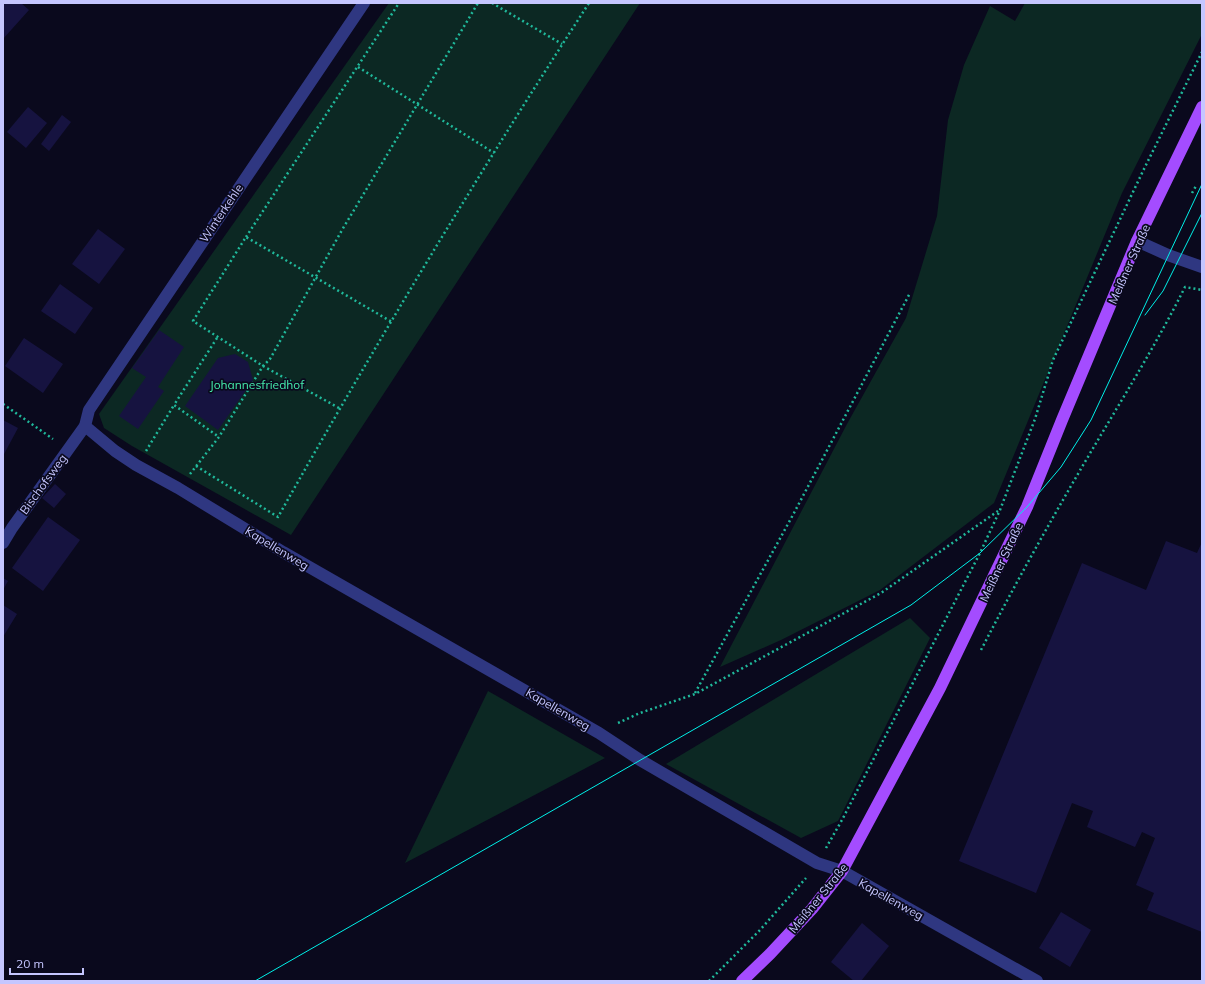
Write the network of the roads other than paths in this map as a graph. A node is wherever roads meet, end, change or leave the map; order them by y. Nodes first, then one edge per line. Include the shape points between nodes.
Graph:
1 (364, 3) edge
2 (1202, 107) edge
3 (1137, 241) junction
4 (1202, 267) edge
5 (85, 426) junction
6 (3, 543) edge
7 (842, 871) junction
8 (742, 981) edge
9 (1037, 981) edge

1 - 5 street, Winterkehle via 89,410
2 - 3 main road, Meißner Straße
3 - 4 street
3 - 7 main road, Meißner Straße via 1027,507 940,688
5 - 6 street, Bischofsweg
5 - 7 street, Kapellenweg via 136,465 283,552 599,733 640,760 817,863
7 - 8 main road, Meißner Straße via 806,915
7 - 9 street, Kapellenweg

